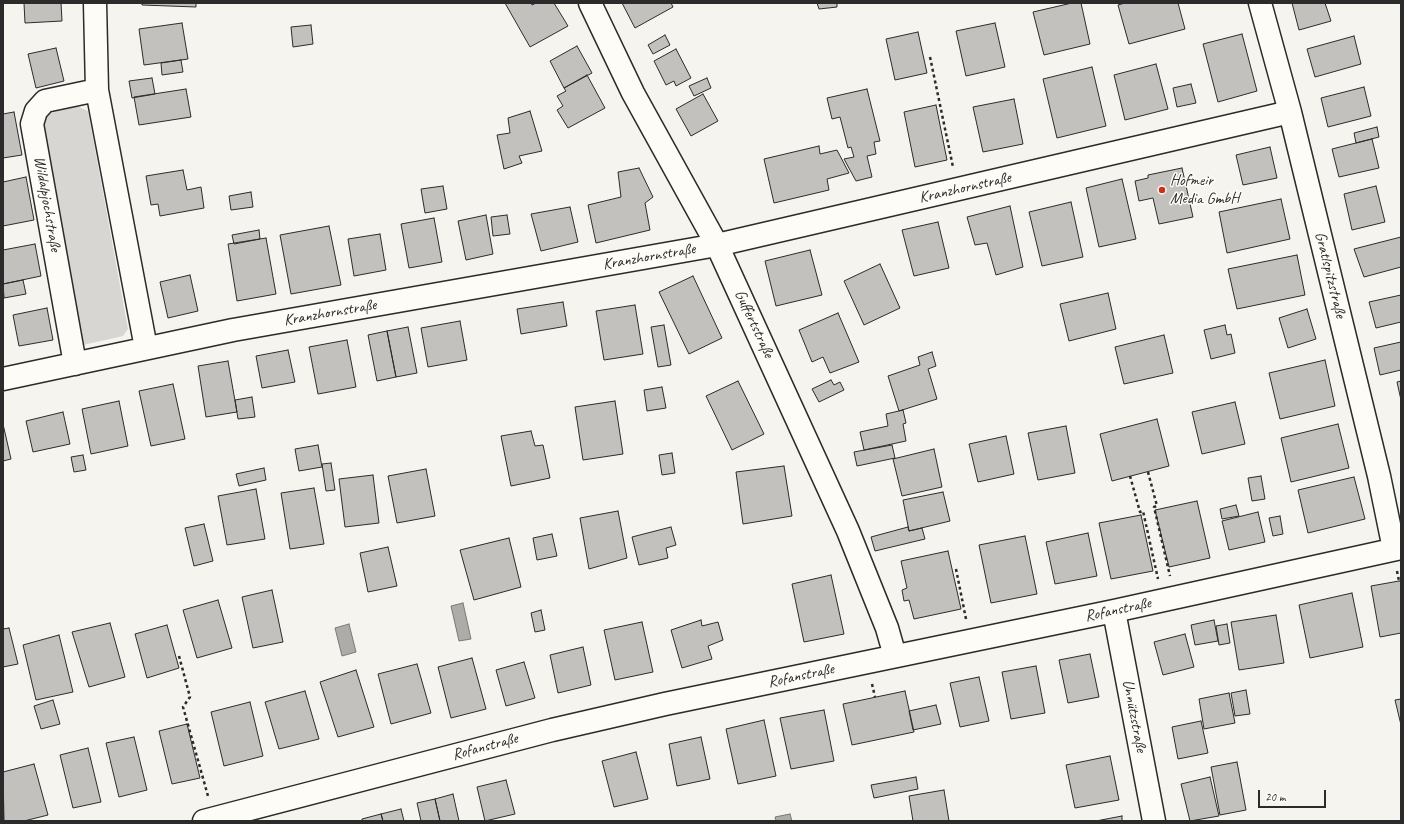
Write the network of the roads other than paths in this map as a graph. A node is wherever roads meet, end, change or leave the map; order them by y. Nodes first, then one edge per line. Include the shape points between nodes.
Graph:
1 (95, 3) edge
2 (590, 3) edge
3 (1260, 3) edge
4 (97, 90) junction
5 (1290, 112) junction
6 (717, 245) junction
7 (146, 348) junction
8 (75, 364) junction
9 (3, 379) edge
10 (1398, 548) edge
11 (1114, 611) junction
12 (895, 656) junction
13 (211, 815) edge
14 (1154, 821) edge

1 - 4 street
2 - 6 street, Guffertstraße via 633,93
3 - 5 street, Gratlspitzstraße
4 - 7 street
4 - 8 street, Wildalpjochstraße via 45,101 36,111 32,124
5 - 6 street, Kranzhornstraße
5 - 10 street, Gratlspitzstraße
6 - 7 street, Kranzhornstraße via 233,330
6 - 12 street, Guffertstraße via 848,531 887,628
7 - 8 street, Kranzhornstraße
8 - 9 street, Kranzhornstraße
10 - 11 street, Rofanstraße
11 - 12 street, Rofanstraße
11 - 14 street, Unnützstraße
12 - 13 street, Rofanstraße via 552,730

